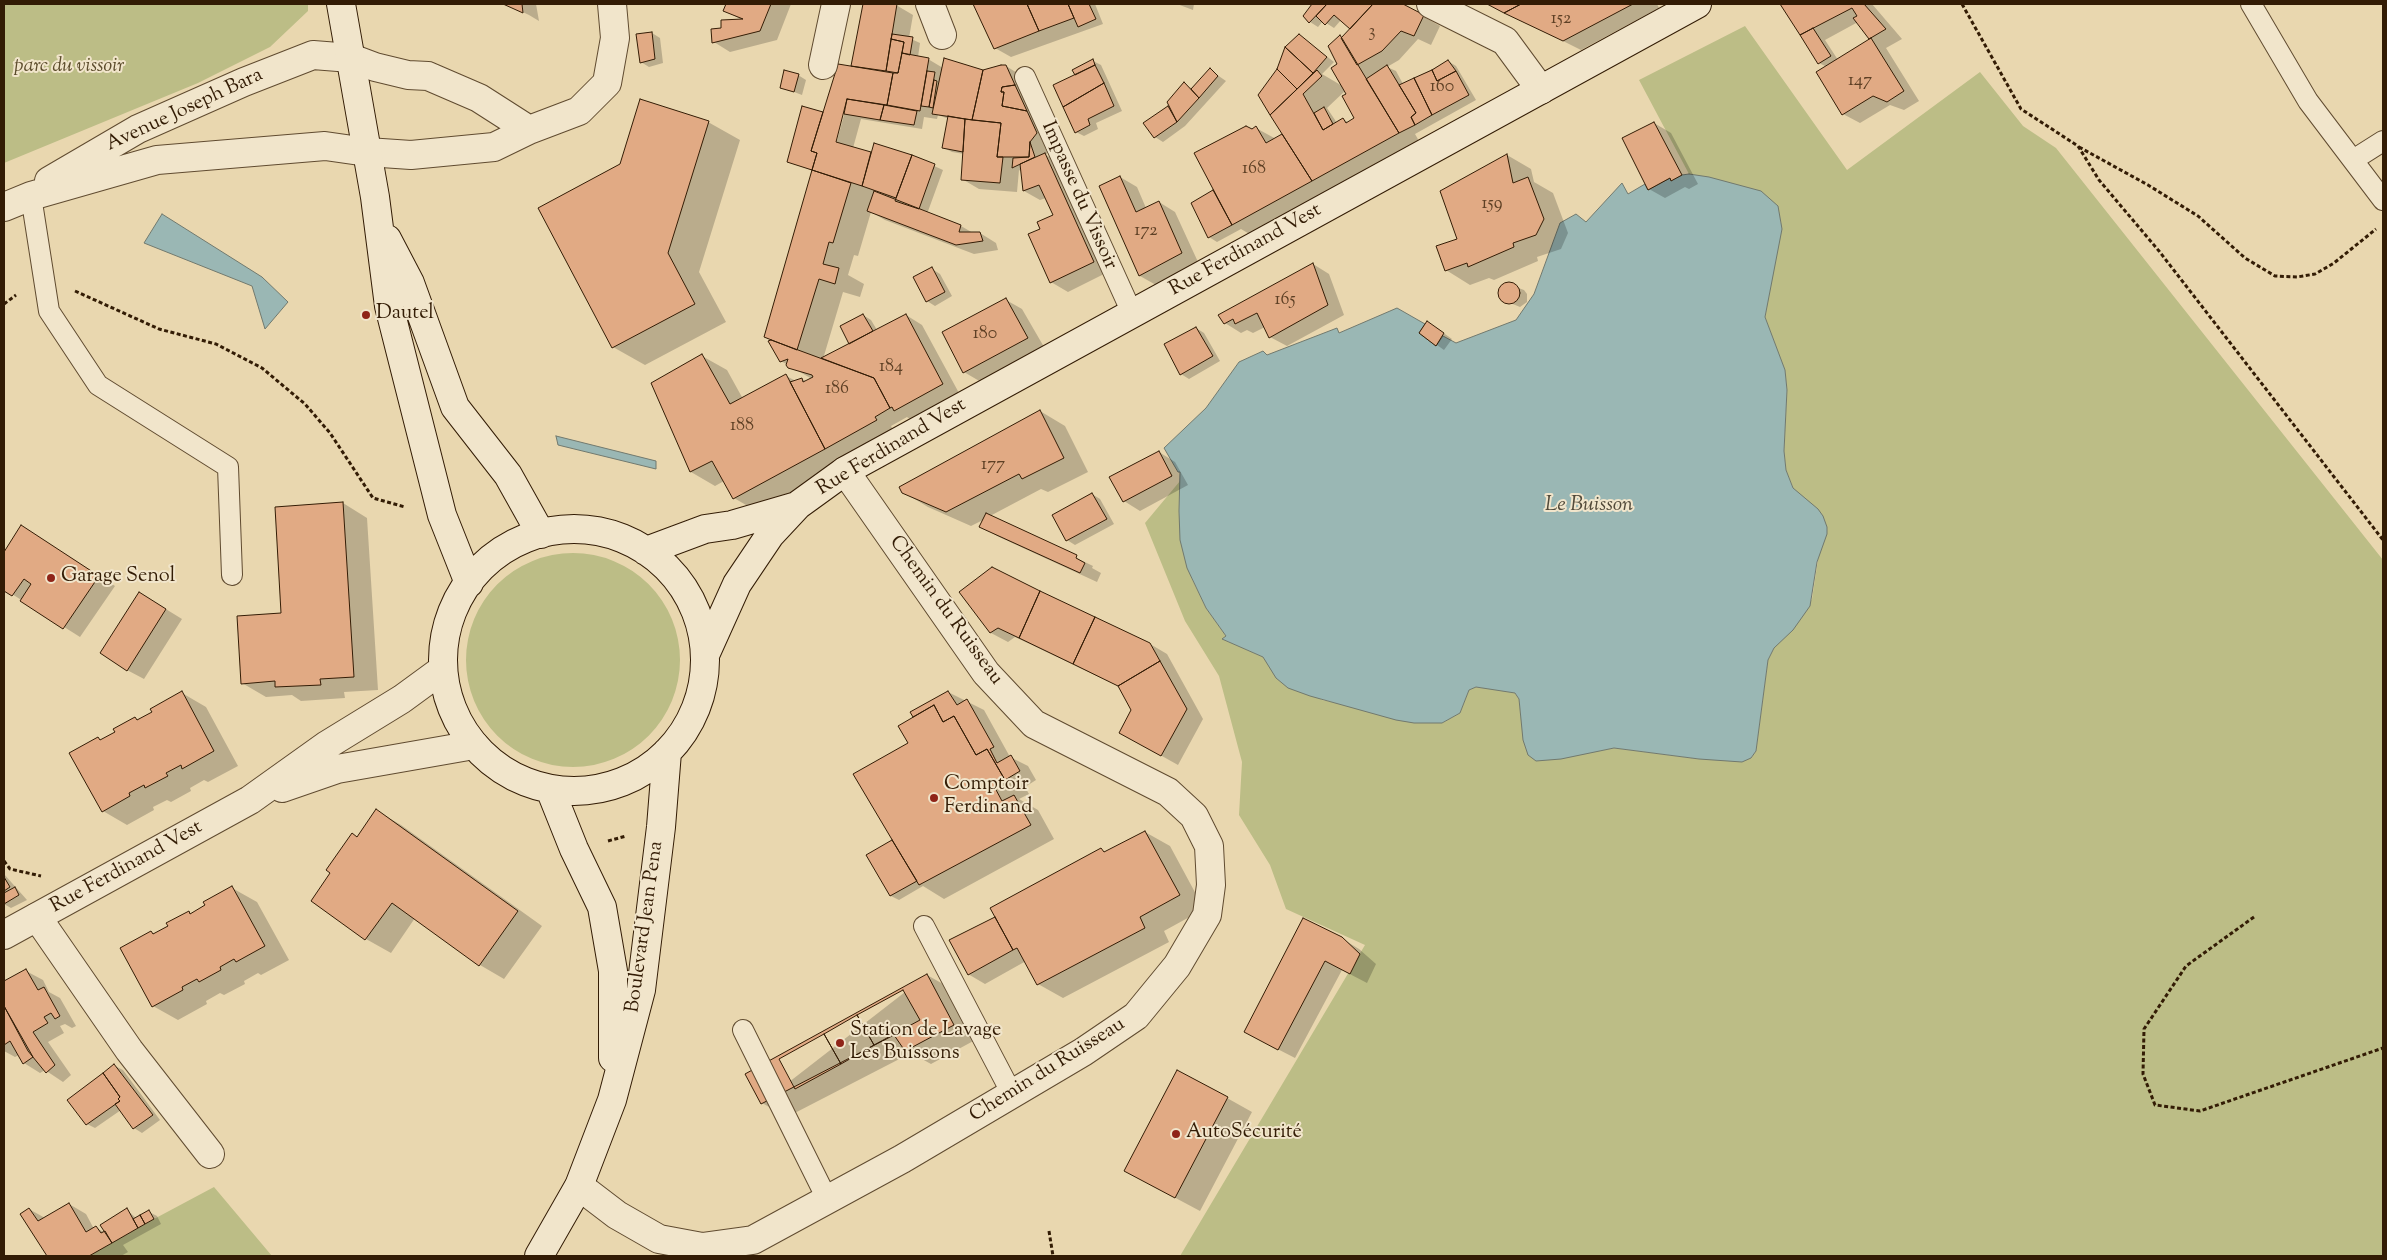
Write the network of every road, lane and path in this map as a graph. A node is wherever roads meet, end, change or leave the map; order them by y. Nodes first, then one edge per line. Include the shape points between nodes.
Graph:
1 (341, 4) edge
2 (612, 4) edge
3 (836, 4) edge
4 (930, 4) edge
5 (1430, 4) edge
6 (1697, 4) edge
7 (1962, 4) edge
8 (2252, 4) edge
9 (942, 35) dead end
10 (351, 58) junction
11 (823, 65) dead end
12 (1025, 77) dead end
13 (1541, 90) junction
14 (529, 130) junction
15 (2383, 141) edge
16 (2078, 146) junction
17 (367, 152) junction
18 (2353, 160) junction
19 (31, 196) junction
20 (2383, 200) edge
21 (4, 207) edge
22 (379, 224) junction
23 (2376, 229) dead end
24 (46, 279) junction
25 (4, 304) edge
26 (1132, 313) junction
27 (845, 472) junction
28 (798, 505) junction
29 (407, 508) dead end
30 (541, 534) junction
31 (2383, 540) edge
32 (646, 551) junction
33 (232, 575) dead end
34 (469, 583) junction
35 (705, 655) junction
36 (443, 669) junction
37 (474, 745) junction
38 (667, 752) junction
39 (550, 789) junction
40 (250, 800) junction
41 (632, 834) dead end
42 (605, 842) dead end
43 (4, 861) edge
44 (45, 877) dead end
45 (37, 917) junction
46 (2254, 917) dead end
47 (924, 926) dead end
48 (4, 935) edge
49 (743, 1030) dead end
50 (2383, 1048) edge
51 (1012, 1094) junction
52 (612, 1100) junction
53 (210, 1154) dead end
54 (579, 1186) junction
55 (827, 1199) junction
56 (1049, 1231) dead end
57 (539, 1256) edge
58 (1053, 1256) edge

1 - 10 main road
2 - 14 main road, Avenue Joseph Bara via 616,38 607,83 579,111
3 - 11 main road
4 - 9 main road
5 - 13 main road via 1505,41
6 - 13 main road, Rue Ferdinand Vest
7 - 16 path via 2021,109
8 - 18 lane via 2308,101
10 - 14 main road, Avenue Joseph Bara via 408,75 428,76 479,98
10 - 17 main road
10 - 19 main road, Avenue Joseph Bara via 313,55 244,82 138,129 55,177
12 - 26 lane, Impasse du Vissoir
13 - 26 main road, Rue Ferdinand Vest
14 - 17 main road, Avenue Joseph Bara via 494,147 411,154
15 - 18 lane
16 - 23 path via 2198,216 2245,258 2275,276 2315,274
16 - 31 path via 2099,180 2159,251
17 - 19 main road, Avenue Joseph Bara via 325,146 157,160
17 - 22 main road
18 - 20 lane
19 - 21 main road, Avenue Joseph Bara
19 - 24 lane
22 - 30 main road via 410,283 455,407 508,475
22 - 34 main road via 389,306 401,359 442,515
24 - 25 path via 29,286
24 - 29 path via 159,328 216,344 262,368 305,404 330,433 372,498
24 - 33 lane via 49,311 98,385 228,467
26 - 27 main road, Rue Ferdinand Vest
27 - 28 main road, Rue Ferdinand Vest
27 - 51 main road, Chemin du Ruisseau via 986,673 1034,724 1168,792 1194,816 1209,846 1212,886 1207,915 1177,966 1136,1016
28 - 32 main road via 732,525 705,529
28 - 35 main road via 770,535 737,584
30 - 32 main road via 572,530 603,533
30 - 34 main road via 501,552
32 - 35 main road via 670,571 688,596 700,624
34 - 36 main road via 449,623
35 - 38 main road via 699,700 686,728
36 - 37 main road via 452,709
36 - 40 main road, Rue Ferdinand Vest
37 - 39 main road via 509,773
37 - 40 main road, Rue Ferdinand Vest via 337,769
38 - 39 main road via 642,772 613,785 582,791
38 - 52 main road, Boulevard Jean Pena via 641,990
39 - 52 main road, Boulevard Jean Pena via 602,907 614,971
40 - 45 main road, Rue Ferdinand Vest
41 - 42 path
43 - 44 path via 10,869
45 - 48 main road, Rue Ferdinand Vest
45 - 53 main road via 129,1050
46 - 50 path via 2186,966 2144,1029 2143,1074 2155,1105 2200,1111
47 - 51 lane
49 - 55 lane
51 - 55 main road, Chemin du Ruisseau
52 - 54 main road, Boulevard Jean Pena
54 - 55 main road, Chemin du Ruisseau via 617,1215 659,1239 702,1247 753,1240
54 - 57 main road, Boulevard Jean Pena
56 - 58 path

